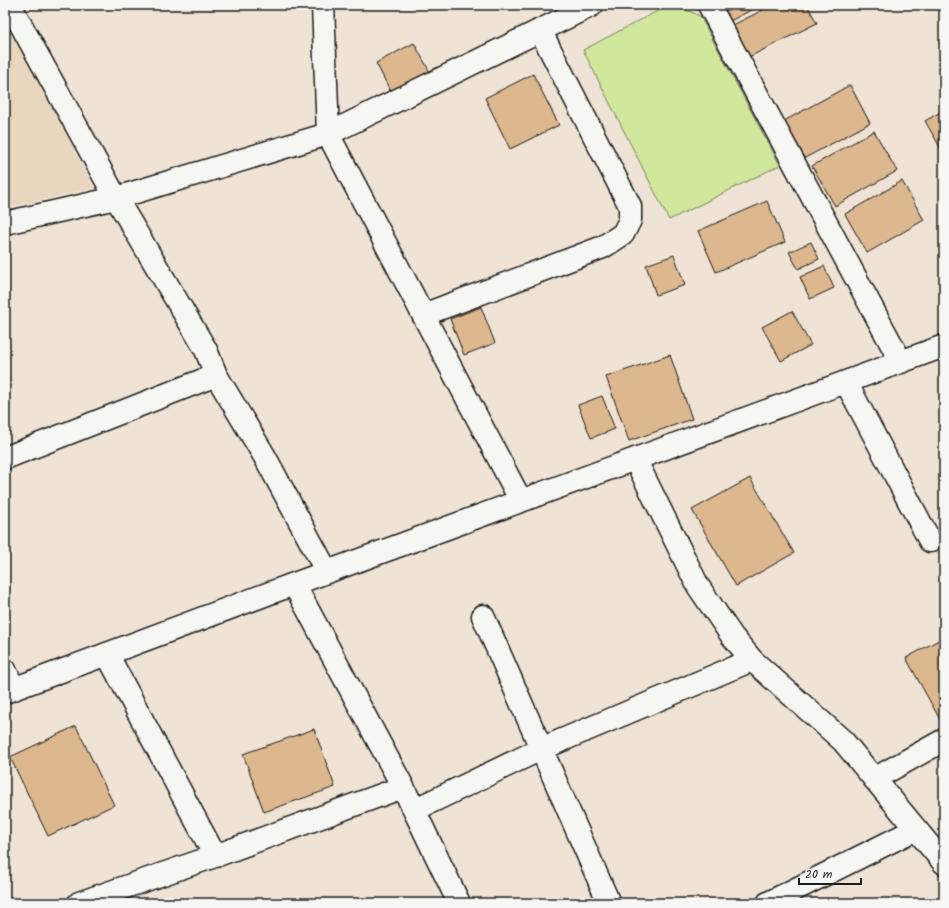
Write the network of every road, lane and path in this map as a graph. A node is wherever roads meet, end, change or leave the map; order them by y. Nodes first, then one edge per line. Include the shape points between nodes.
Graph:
1 (10, 5) edge
2 (323, 5) edge
3 (592, 5) edge
4 (709, 5) edge
5 (540, 30) junction
6 (328, 134) junction
7 (116, 198) junction
8 (5, 223) edge
9 (423, 315) junction
10 (944, 346) edge
11 (900, 362) junction
12 (216, 375) junction
13 (846, 382) junction
14 (5, 458) edge
15 (635, 459) junction
16 (521, 501) junction
17 (930, 541) dead end
18 (327, 572) junction
19 (294, 584) junction
20 (483, 616) dead end
21 (107, 654) junction
22 (752, 660) junction
23 (8, 684) edge
24 (944, 740) edge
25 (541, 749) junction
26 (874, 779) junction
27 (403, 787) junction
28 (414, 810) junction
29 (916, 829) junction
30 (215, 856) junction
31 (944, 863) edge
32 (79, 903) edge
33 (459, 903) edge
34 (609, 903) edge
35 (768, 903) edge

1 - 7 street
2 - 6 street
3 - 5 street
4 - 11 street
5 - 6 street
5 - 9 street via 630,206 630,220 622,234 603,247
6 - 7 street
6 - 9 street
7 - 8 street
7 - 12 street via 206,350
9 - 16 street
10 - 11 street
11 - 13 street
12 - 14 street
12 - 18 street via 265,457
13 - 15 street
13 - 17 street
15 - 16 street
15 - 22 street via 698,586 732,636
16 - 18 street
18 - 19 street
19 - 21 street
19 - 27 street
20 - 25 street
21 - 23 street
21 - 30 street
22 - 25 street
22 - 26 street via 843,741
24 - 26 street
25 - 28 street
25 - 34 street
26 - 29 street
27 - 28 street
27 - 30 street
28 - 33 street
29 - 31 street
29 - 35 street
30 - 32 street

